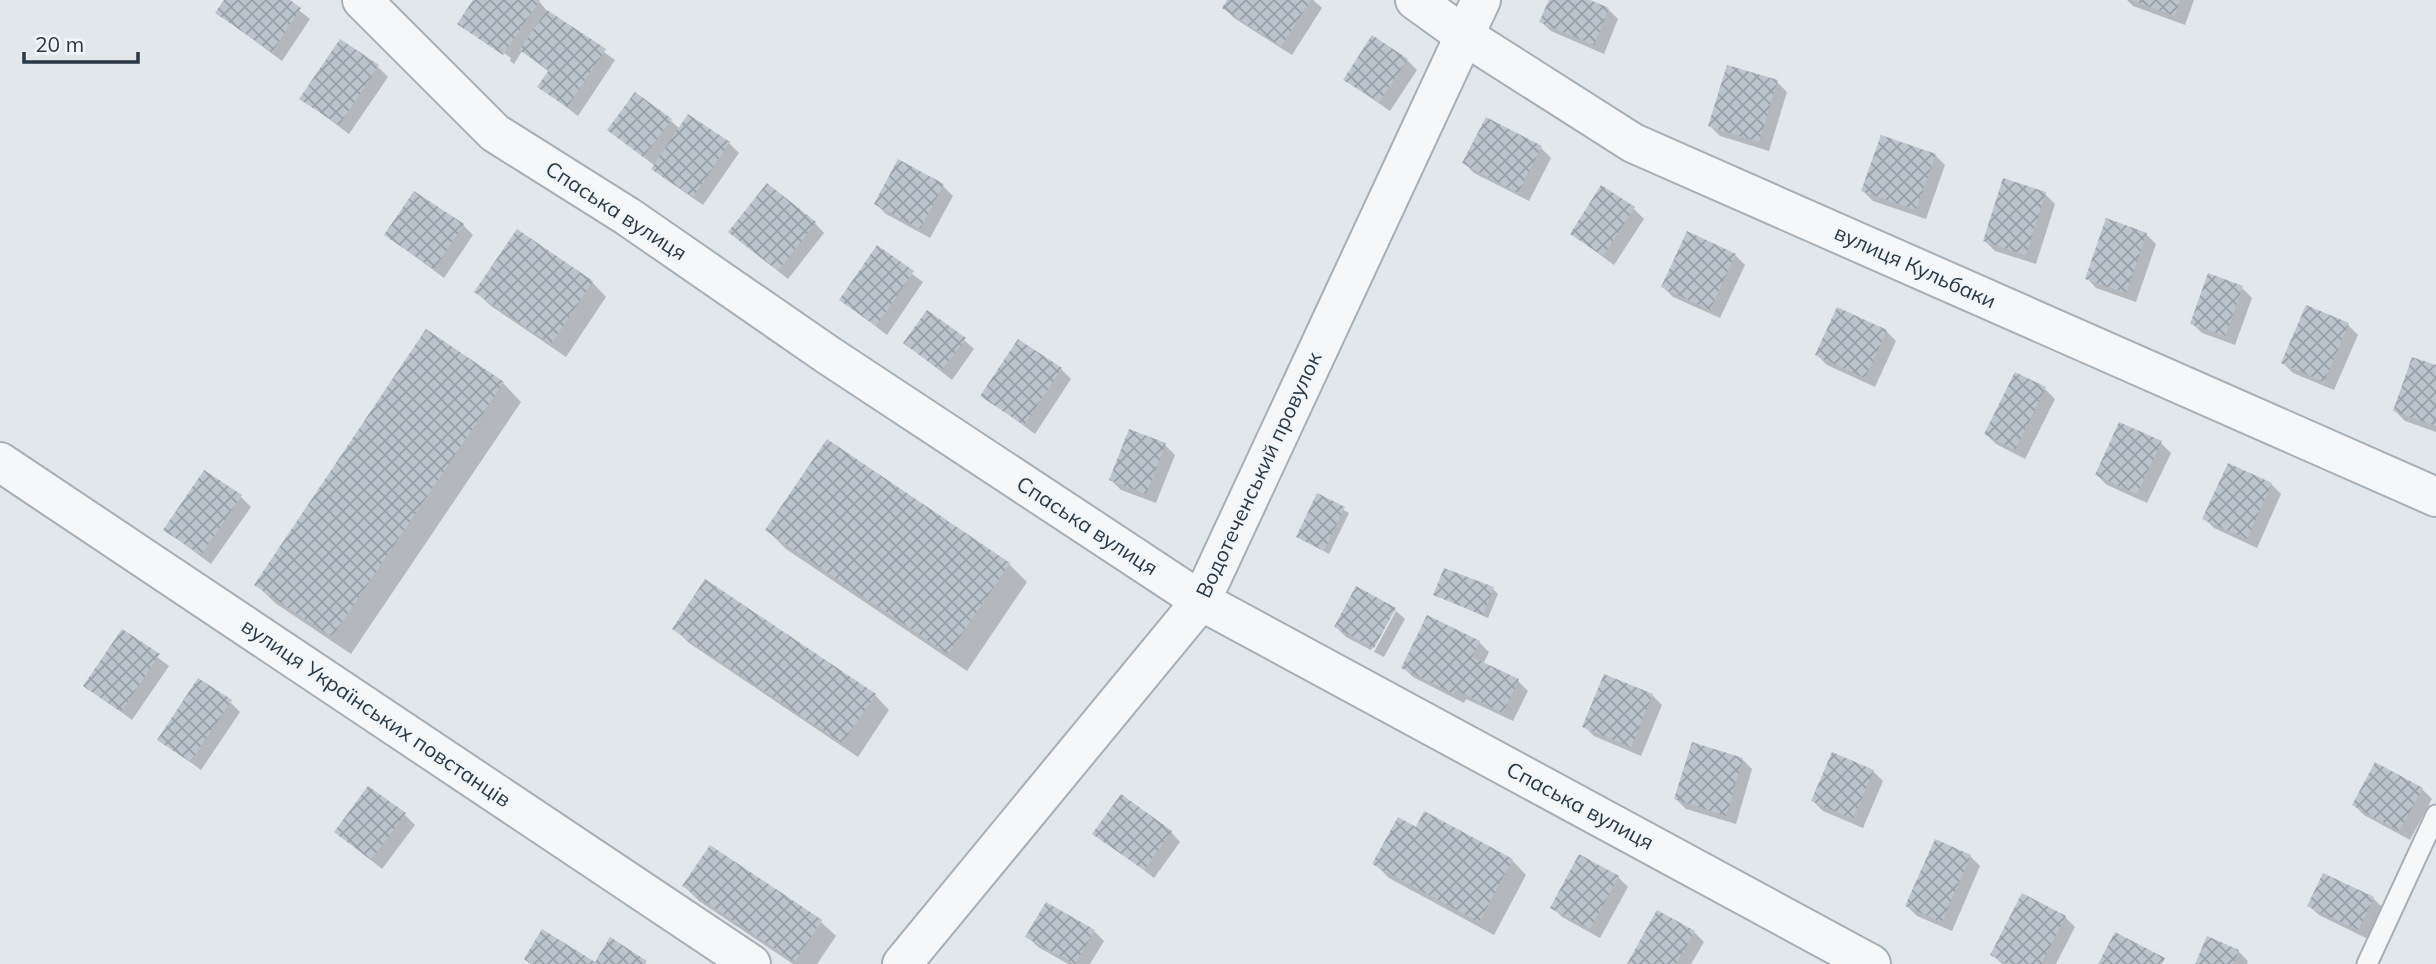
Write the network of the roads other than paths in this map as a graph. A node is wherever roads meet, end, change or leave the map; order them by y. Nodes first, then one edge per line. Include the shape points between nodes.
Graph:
1 (362, 0) edge
2 (1415, 0) edge
3 (1481, 0) edge
4 (1465, 36) junction
5 (0, 462) edge
6 (2436, 497) edge
7 (1201, 601) junction
8 (2436, 815) edge
9 (751, 964) edge
10 (902, 964) edge
11 (1871, 964) edge
12 (2367, 964) edge

1 - 7 street, Спаська вулиця via 495,133 627,216
2 - 4 street, вулиця Кульбаки
3 - 4 street, Водотеченський провулок
4 - 6 street, вулиця Кульбаки via 1633,143
4 - 7 street, Водотеченський провулок
5 - 9 street, вулиця Українських повстанців
7 - 10 street, Водотеченський провулок
7 - 11 street, Спаська вулиця
8 - 12 lane

